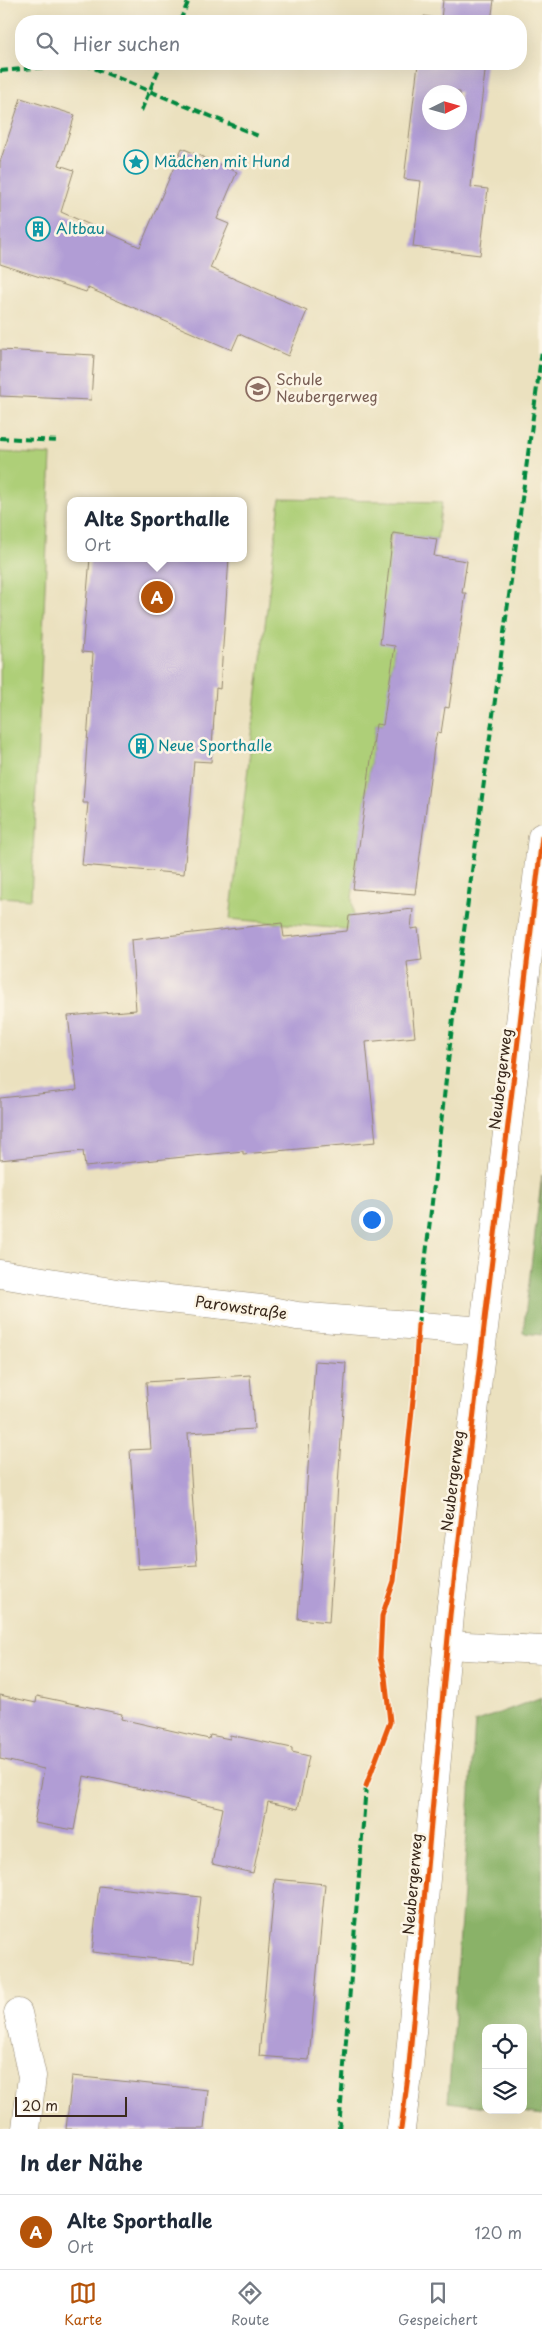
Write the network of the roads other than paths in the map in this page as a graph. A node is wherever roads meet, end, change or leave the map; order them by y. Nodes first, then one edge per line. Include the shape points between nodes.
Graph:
1 (542, 837) edge
2 (0, 1274) edge
3 (483, 1331) junction
4 (446, 1645) junction
5 (542, 1650) edge
6 (18, 2013) dead end
7 (26, 2129) edge
8 (401, 2129) edge

1 - 3 street, Neubergerweg
2 - 3 street, Parowstraße via 123,1294 297,1316
3 - 4 street, Neubergerweg
4 - 5 street
4 - 8 street, Neubergerweg
6 - 7 street via 32,2076

